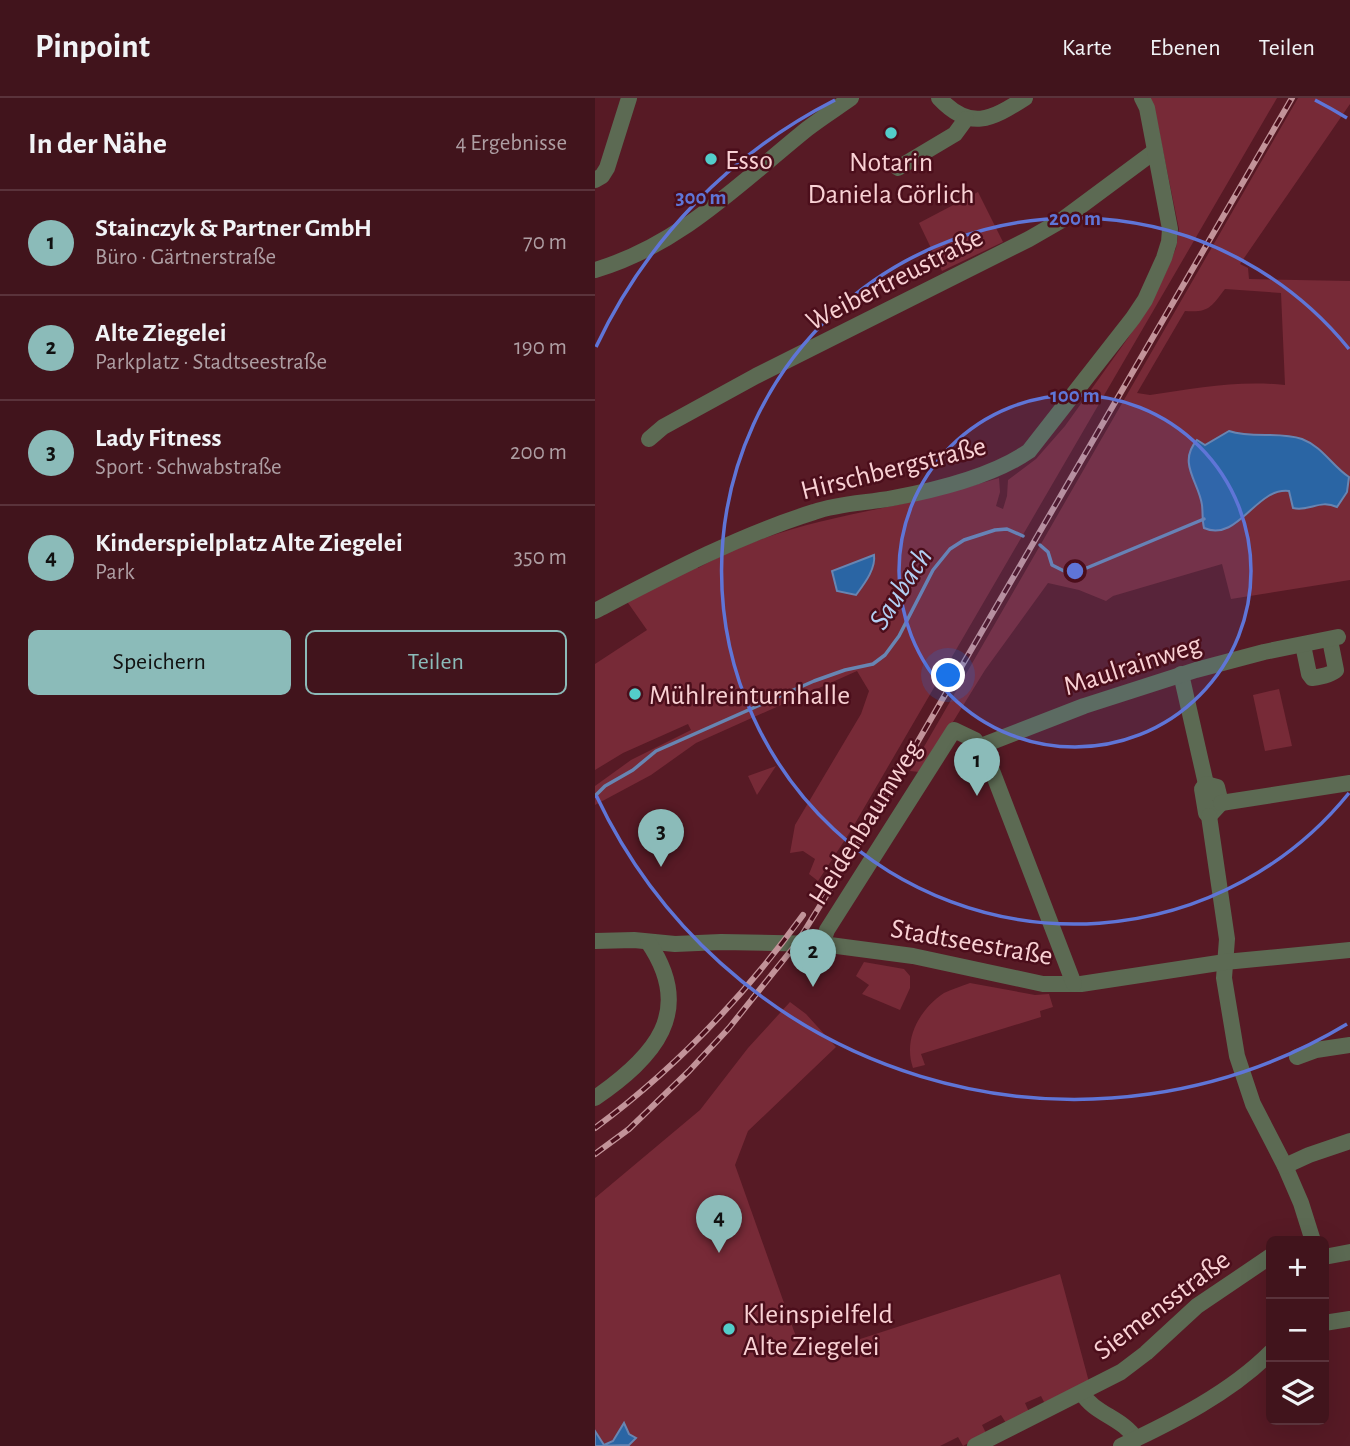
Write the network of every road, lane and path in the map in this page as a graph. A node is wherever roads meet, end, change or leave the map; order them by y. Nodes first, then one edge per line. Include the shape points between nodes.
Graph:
1 (629, 98) edge
2 (851, 98) edge
3 (939, 98) edge
4 (1025, 98) edge
5 (1142, 98) edge
6 (965, 119) junction
7 (1155, 152) junction
8 (898, 168) dead end
9 (595, 180) edge
10 (595, 270) edge
11 (649, 439) dead end
12 (595, 611) edge
13 (1303, 645) junction
14 (1181, 674) junction
15 (981, 746) junction
16 (1350, 783) edge
17 (1206, 784) junction
18 (1221, 803) junction
19 (1209, 816) junction
20 (595, 941) edge
21 (648, 942) junction
22 (675, 944) junction
23 (822, 944) junction
24 (1350, 950) edge
25 (1225, 962) junction
26 (664, 974) junction
27 (1074, 984) junction
28 (1350, 1045) edge
29 (1297, 1057) dead end
30 (595, 1097) edge
31 (1350, 1141) edge
32 (1285, 1166) junction
33 (1306, 1236) edge
34 (1350, 1252) edge
35 (1329, 1256) edge
36 (1266, 1259) edge
37 (1350, 1319) edge
38 (1329, 1322) edge
39 (1266, 1357) edge
40 (1082, 1393) junction
41 (1154, 1429) junction
42 (1129, 1443) edge
43 (975, 1446) edge
44 (1160, 1446) edge

1 - 9 street via 607,168
2 - 10 street via 680,231 646,251
3 - 6 street
4 - 6 street via 1000,114
5 - 7 street, Hirschbergstraße
6 - 8 street via 955,134
7 - 11 street, Weibertreustraße via 1029,240 756,376
7 - 12 street, Hirschbergstraße via 1170,229 1164,258 1133,318 1029,451 1015,461 946,485 817,510 745,536
13 - 13 street, Maulrainweg via 1334,639 1334,673 1311,677
13 - 14 street, Maulrainweg
14 - 15 street, Maulrainweg
14 - 17 street
15 - 23 street, Heidenbaumweg via 954,730
15 - 27 street
16 - 18 street
17 - 18 street via 1217,787
17 - 19 street via 1202,789
18 - 19 street
19 - 25 street via 1227,939
20 - 21 street, Stadtseestraße
21 - 22 street, Stadtseestraße
21 - 26 street
22 - 23 street, Stadtseestraße
22 - 26 street
23 - 27 street, Stadtseestraße via 913,956 1024,982
24 - 25 street, Stadtseestraße
25 - 27 street, Stadtseestraße
25 - 32 street via 1241,1072
26 - 30 street via 669,1013 656,1042 640,1062
28 - 29 street
31 - 32 street
32 - 33 street
34 - 35 street
36 - 40 street, Siemensstraße via 1197,1306 1121,1372
37 - 38 street
39 - 41 street via 1240,1380
40 - 42 street, Siemensstraße via 1127,1428
40 - 43 street, Siemensstraße
41 - 42 street
41 - 44 street

